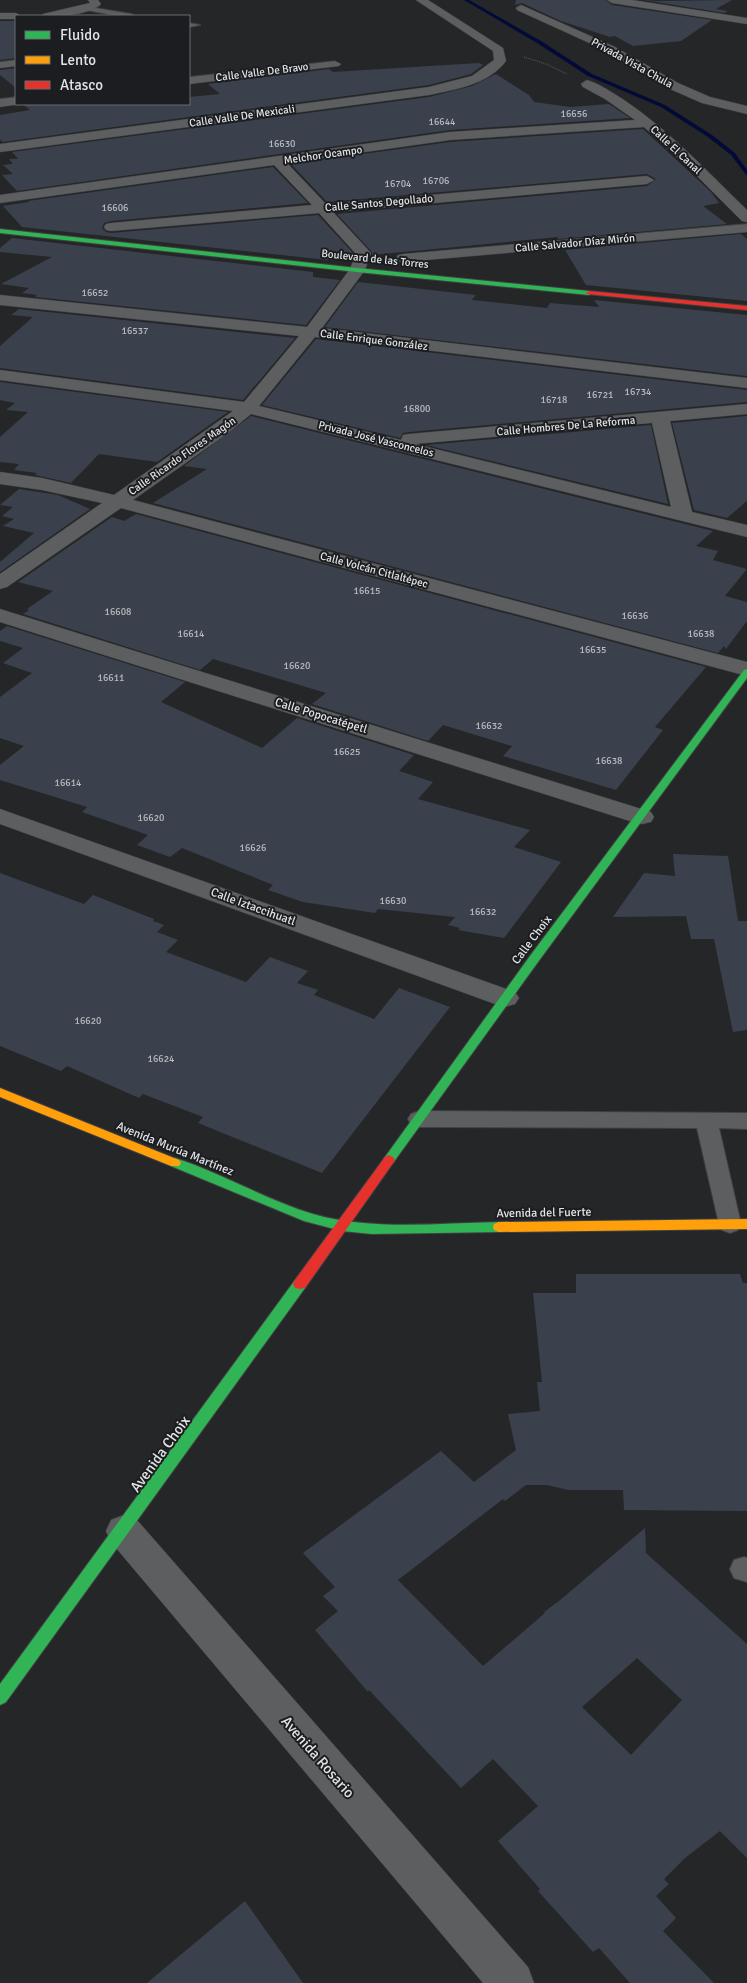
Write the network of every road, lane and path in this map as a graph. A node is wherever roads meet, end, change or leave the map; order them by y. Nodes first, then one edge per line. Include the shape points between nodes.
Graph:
1 (420, 0) edge
2 (612, 0) edge
3 (90, 4) edge
4 (521, 8) dead end
5 (51, 15) edge
6 (127, 15) edge
7 (747, 21) edge
8 (15, 63) edge
9 (1, 64) edge
10 (335, 64) dead end
11 (190, 81) edge
12 (593, 86) dead end
13 (15, 101) edge
14 (0, 103) edge
15 (196, 108) dead end
16 (747, 110) edge
17 (211, 120) junction
18 (647, 123) junction
19 (0, 148) edge
20 (278, 161) junction
21 (647, 180) dead end
22 (0, 198) edge
23 (322, 208) junction
24 (747, 218) edge
25 (106, 226) joint
26 (747, 228) edge
27 (0, 231) edge
28 (170, 233) dead end
29 (344, 251) dead end
30 (369, 254) junction
31 (398, 257) joint
32 (471, 265) dead end
33 (357, 270) junction
34 (0, 300) edge
35 (747, 308) edge
36 (311, 332) junction
37 (0, 375) edge
38 (747, 383) edge
39 (248, 408) junction
40 (747, 409) edge
41 (660, 418) junction
42 (386, 442) junction
43 (0, 478) edge
44 (116, 501) junction
45 (683, 515) junction
46 (747, 531) edge
47 (0, 583) edge
48 (0, 615) edge
49 (747, 671) edge
50 (0, 816) edge
51 (642, 817) junction
52 (505, 998) junction
53 (0, 1092) edge
54 (419, 1118) junction
55 (706, 1121) junction
56 (747, 1121) edge
57 (738, 1224) edge
58 (342, 1226) junction
59 (124, 1531) junction
60 (0, 1697) edge
61 (512, 1983) edge

1 - 17 street, Calle Valle De Mexicali via 499,50 500,61 493,70 466,83 429,91
2 - 7 street
3 - 5 street
3 - 6 lane
4 - 16 street, Privada Vista Chula via 611,49 674,86 706,100
8 - 9 street
10 - 11 street, Calle Valle De Bravo
12 - 18 street, Calle El Canal
13 - 14 street
15 - 17 street
17 - 19 street, Calle Valle De Mexicali
18 - 20 street, Melchor Ocampo via 450,136
18 - 24 street, Calle El Canal
20 - 22 street, Melchor Ocampo
20 - 23 street
21 - 23 street, Calle Santos Degollado
23 - 25 street, Calle Santos Degollado
23 - 30 street
25 - 28 street
26 - 31 street, Calle Salvador Díaz Mirón
27 - 33 street, Boulevard de las Torres
29 - 30 street, Boulevard de las Torres
30 - 33 street, Calle Ricardo Flores Magón
31 - 32 street, Boulevard de las Torres
33 - 35 street, Boulevard de las Torres
33 - 36 street, Calle Ricardo Flores Magón
34 - 36 street, Calle Enrique González
36 - 38 street, Calle Enrique González
36 - 39 street, Calle Ricardo Flores Magón
37 - 39 street, Privada José Vasconcelos
39 - 42 street, Privada José Vasconcelos
39 - 44 street, Calle Ricardo Flores Magón
40 - 41 street, Calle Hombres De La Reforma
41 - 42 street, Calle Hombres De La Reforma
41 - 45 street
42 - 45 street, Privada José Vasconcelos
43 - 44 street, Calle Volcán Citlaltépec
44 - 47 street, Calle Ricardo Flores Magón
44 - 49 street, Calle Volcán Citlaltépec
45 - 46 street, Privada José Vasconcelos
48 - 51 street, Calle Popocatépetl
49 - 51 street, Calle Choix
50 - 52 street, Calle Iztaccihuatl
51 - 52 street, Calle Choix
52 - 54 street, Calle Choix
53 - 58 street, Avenida Murúa Martínez via 309,1218
54 - 55 lane
54 - 58 street, Calle Choix
55 - 56 lane
55 - 57 lane
57 - 58 street, Avenida del Fuerte via 372,1229
58 - 59 street, Avenida Choix
59 - 60 street, Avenida Choix
59 - 61 street, Avenida Rosario

